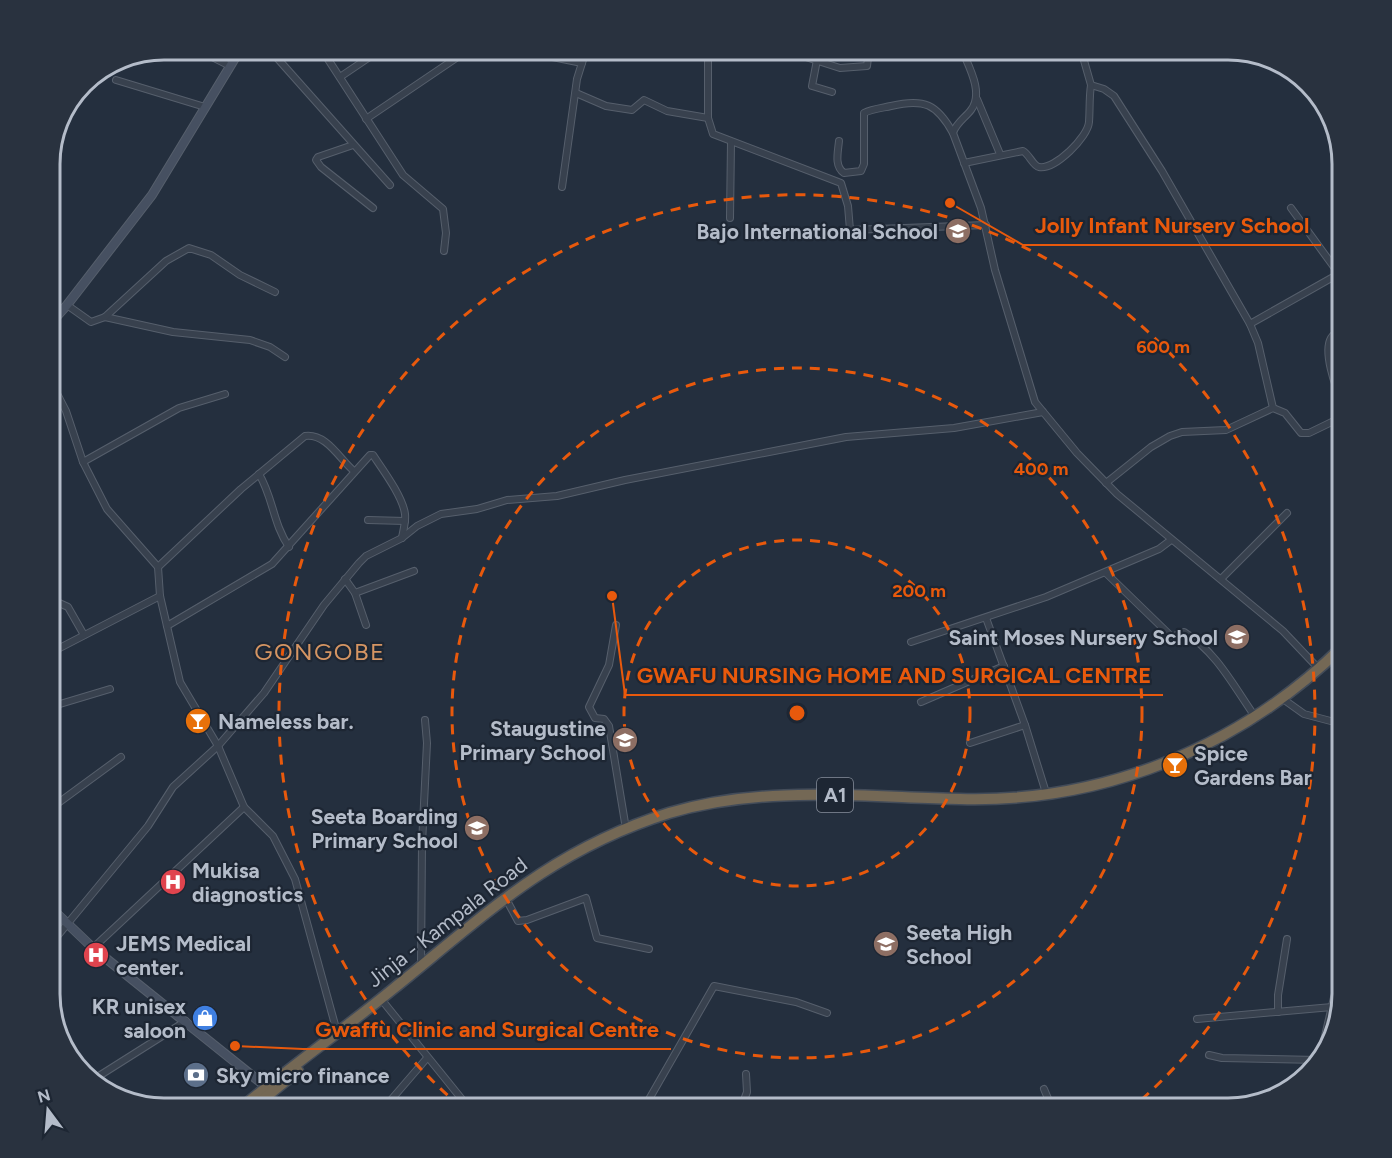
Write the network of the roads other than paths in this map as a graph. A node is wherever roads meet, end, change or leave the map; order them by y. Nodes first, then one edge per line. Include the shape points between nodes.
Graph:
1 (217, 60) edge
2 (232, 60) edge
3 (279, 60) edge
4 (329, 60) edge
5 (365, 60) edge
6 (453, 60) edge
7 (566, 60) edge
8 (583, 60) edge
9 (708, 60) edge
10 (817, 60) joint
11 (868, 60) edge
12 (966, 60) edge
13 (1084, 60) edge
14 (582, 63) junction
15 (228, 66) junction
16 (340, 77) junction
17 (116, 80) dead end
18 (1091, 85) junction
19 (576, 93) junction
20 (832, 93) dead end
21 (977, 98) junction
22 (205, 107) junction
23 (708, 118) junction
24 (366, 119) junction
25 (953, 133) junction
26 (839, 141) dead end
27 (731, 142) junction
28 (352, 145) junction
29 (1000, 154) junction
30 (964, 163) junction
31 (390, 185) dead end
32 (562, 187) dead end
33 (373, 208) dead end
34 (1291, 208) dead end
35 (730, 218) dead end
36 (986, 225) junction
37 (444, 251) dead end
38 (1332, 261) edge
39 (1332, 278) edge
40 (275, 292) dead end
41 (67, 305) junction
42 (60, 313) edge
43 (105, 317) junction
44 (1250, 324) junction
45 (1332, 336) edge
46 (285, 357) dead end
47 (1332, 366) edge
48 (225, 394) dead end
49 (60, 399) edge
50 (1273, 408) junction
51 (1043, 412) junction
52 (1332, 422) edge
53 (83, 462) junction
54 (354, 471) junction
55 (259, 474) junction
56 (1106, 483) junction
57 (1287, 513) dead end
58 (368, 520) dead end
59 (405, 521) junction
60 (402, 538) junction
61 (1171, 540) junction
62 (289, 547) junction
63 (158, 567) junction
64 (414, 571) dead end
65 (1106, 573) junction
66 (345, 579) junction
67 (1221, 579) junction
68 (355, 593) junction
69 (160, 596) junction
70 (60, 603) edge
71 (986, 618) junction
72 (366, 625) dead end
73 (616, 625) dead end
74 (167, 626) junction
75 (84, 635) junction
76 (911, 642) dead end
77 (60, 648) edge
78 (1332, 656) edge
79 (1004, 666) junction
80 (1319, 670) junction
81 (110, 689) dead end
82 (1283, 699) junction
83 (921, 702) dead end
84 (60, 704) edge
85 (1256, 718) junction
86 (425, 720) dead end
87 (1332, 721) edge
88 (1025, 725) junction
89 (970, 743) dead end
90 (218, 746) junction
91 (121, 757) dead end
92 (1047, 795) junction
93 (60, 802) edge
94 (244, 807) junction
95 (626, 829) junction
96 (505, 896) junction
97 (60, 916) edge
98 (68, 924) junction
99 (60, 933) edge
100 (1287, 939) dead end
101 (93, 948) junction
102 (649, 949) dead end
103 (422, 966) junction
104 (381, 999) junction
105 (1331, 1007) edge
106 (1278, 1012) junction
107 (827, 1013) dead end
108 (1197, 1019) dead end
109 (186, 1021) junction
110 (354, 1021) junction
111 (337, 1032) junction
112 (1209, 1055) dead end
113 (427, 1058) junction
114 (1309, 1060) edge
115 (746, 1074) dead end
116 (100, 1076) edge
117 (270, 1089) junction
118 (1044, 1089) dead end
119 (256, 1098) edge
120 (261, 1098) edge
121 (393, 1098) edge
122 (461, 1098) edge
123 (650, 1098) edge
124 (745, 1098) edge
125 (1048, 1098) edge

1 - 15 street
2 - 15 street
3 - 28 street
4 - 16 street
5 - 16 street
6 - 24 street
7 - 14 street
8 - 14 street
9 - 23 street
10 - 11 street via 840,68 865,68
10 - 20 street via 812,86
12 - 21 street
13 - 18 street
14 - 19 street
15 - 22 street
16 - 24 street
17 - 22 street
18 - 29 street via 1089,124 1065,156 1039,167 1023,151
18 - 44 street via 1110,92 1127,115
19 - 23 street via 606,106 632,110 644,100 667,111
19 - 32 street
21 - 25 street
21 - 29 street
22 - 41 street via 152,195
23 - 27 street via 713,134
24 - 37 street via 403,175 443,209
25 - 26 street via 938,111 914,102 864,113 861,171 840,171
25 - 30 street
27 - 35 street
27 - 36 street via 841,183 850,230
28 - 31 street
28 - 33 street via 316,160
29 - 30 street
30 - 36 street
34 - 38 street
36 - 51 street via 1031,394
39 - 44 street
40 - 43 street via 240,276 211,255 189,248 166,261
41 - 42 street
41 - 43 street via 89,322
43 - 46 street via 173,332 250,340
44 - 50 street
45 - 47 street via 1328,345
48 - 53 street via 172,411
49 - 53 street
50 - 52 street via 1285,413 1301,433
50 - 56 street via 1226,430 1170,436
51 - 56 street
51 - 60 street via 954,428 846,437 557,496 507,500 441,514
53 - 63 street via 107,509
54 - 55 street via 343,463 339,453 308,435
54 - 59 street via 373,456 403,507
54 - 62 street
55 - 62 street via 268,491 276,526
55 - 63 street
56 - 61 street
57 - 67 street
58 - 59 street
59 - 60 street
60 - 66 street via 366,556
61 - 65 street
61 - 67 street
62 - 74 street via 272,564
63 - 69 street
64 - 68 street
65 - 71 street
65 - 85 street via 1172,637 1185,632 1200,643
66 - 68 street
66 - 90 street via 264,693
67 - 80 street via 1283,631
68 - 72 street
69 - 74 street
69 - 75 street
70 - 75 street via 68,607
71 - 76 street
71 - 79 street
73 - 95 street via 609,665 589,707 595,718 604,719 609,726
74 - 90 street via 180,682
75 - 77 street
78 - 80 highway, Jinja - Kampala Road / A1
79 - 83 street
79 - 88 street
80 - 82 highway, Jinja - Kampala Road / A1
81 - 84 street
82 - 85 highway, Jinja - Kampala Road / A1
82 - 87 street via 1304,714
85 - 92 highway, Jinja - Kampala Road / A1 via 1178,758 1132,775
86 - 103 street
88 - 89 street
88 - 92 street
90 - 94 street
90 - 98 street via 173,788 148,826
91 - 93 street
92 - 95 highway, Jinja - Kampala Road / A1 via 997,799 823,794 750,798 694,807
94 - 101 street
94 - 111 street via 273,836 295,879
95 - 96 highway, Jinja - Kampala Road / A1 via 550,865
96 - 102 street via 518,921 586,898 597,938
96 - 103 highway, Jinja - Kampala Road / A1
97 - 98 street
98 - 99 street
98 - 101 street
100 - 106 street
101 - 109 street
103 - 104 highway, Jinja - Kampala Road / A1
104 - 110 highway, Jinja - Kampala Road / A1
104 - 113 street
105 - 106 street
106 - 108 street
107 - 123 street via 796,1002 714,986
109 - 116 street
109 - 117 street
110 - 111 highway, Jinja - Kampala Road / A1
110 - 117 highway, Jinja - Kampala Road / A1 via 332,1044
111 - 117 highway, Jinja - Kampala Road / A1
112 - 114 street
113 - 121 street
113 - 122 street
115 - 124 street
117 - 119 highway, Jinja - Kampala Road / A1
117 - 120 highway, Jinja - Kampala Road / A1
118 - 125 street

